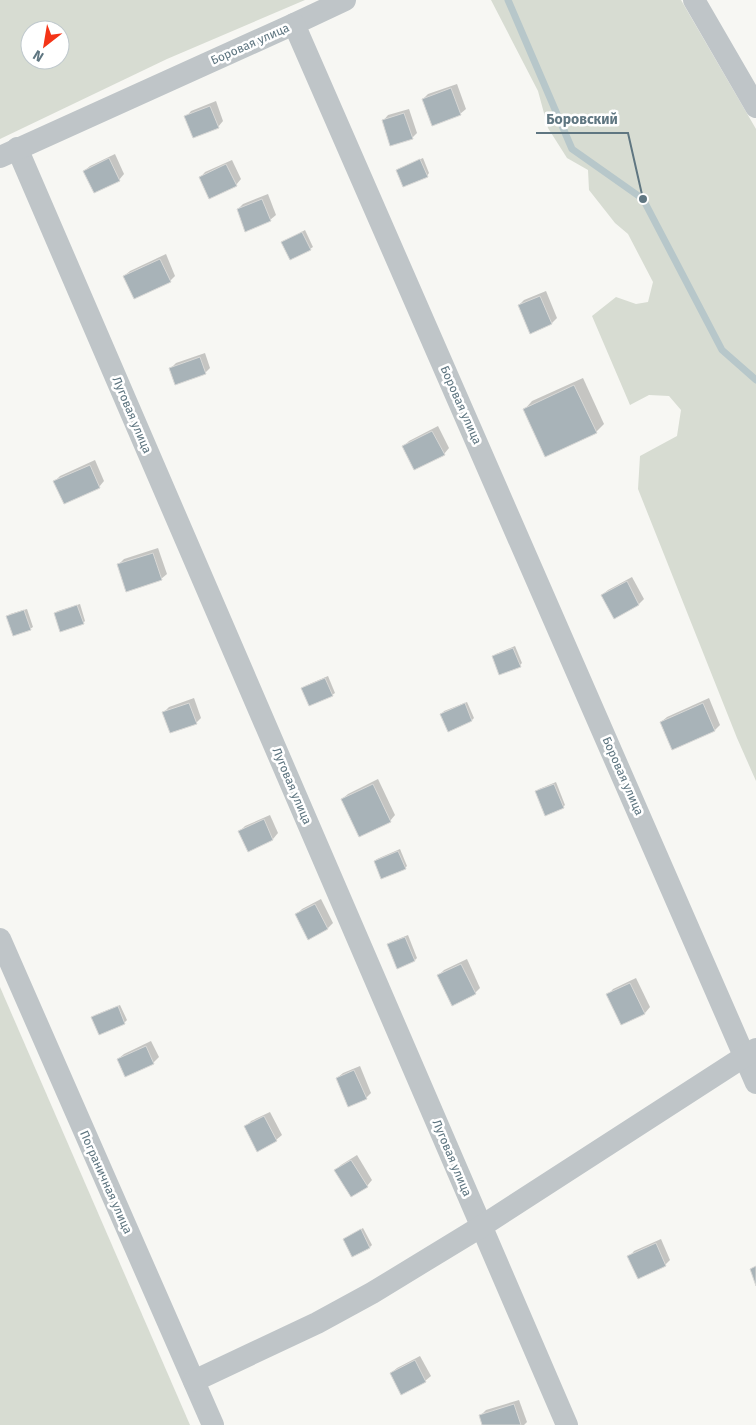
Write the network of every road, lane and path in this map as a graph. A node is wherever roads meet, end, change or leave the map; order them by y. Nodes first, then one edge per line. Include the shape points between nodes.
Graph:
1 (344, 0) edge
2 (694, 0) edge
3 (294, 24) junction
4 (756, 107) edge
5 (8, 152) edge
6 (0, 939) edge
7 (750, 1052) edge
8 (756, 1083) edge
9 (482, 1226) junction
10 (194, 1381) junction
11 (213, 1425) edge
12 (566, 1425) edge

1 - 3 street
2 - 4 street
3 - 5 street, Боровая улица
3 - 7 street, Боровая улица
5 - 9 street, Луговая улица
6 - 10 street, Пограничная улица
7 - 8 street, Боровая улица
7 - 9 street
9 - 10 street via 317,1323
9 - 12 street, Луговая улица
10 - 11 street, Пограничная улица

